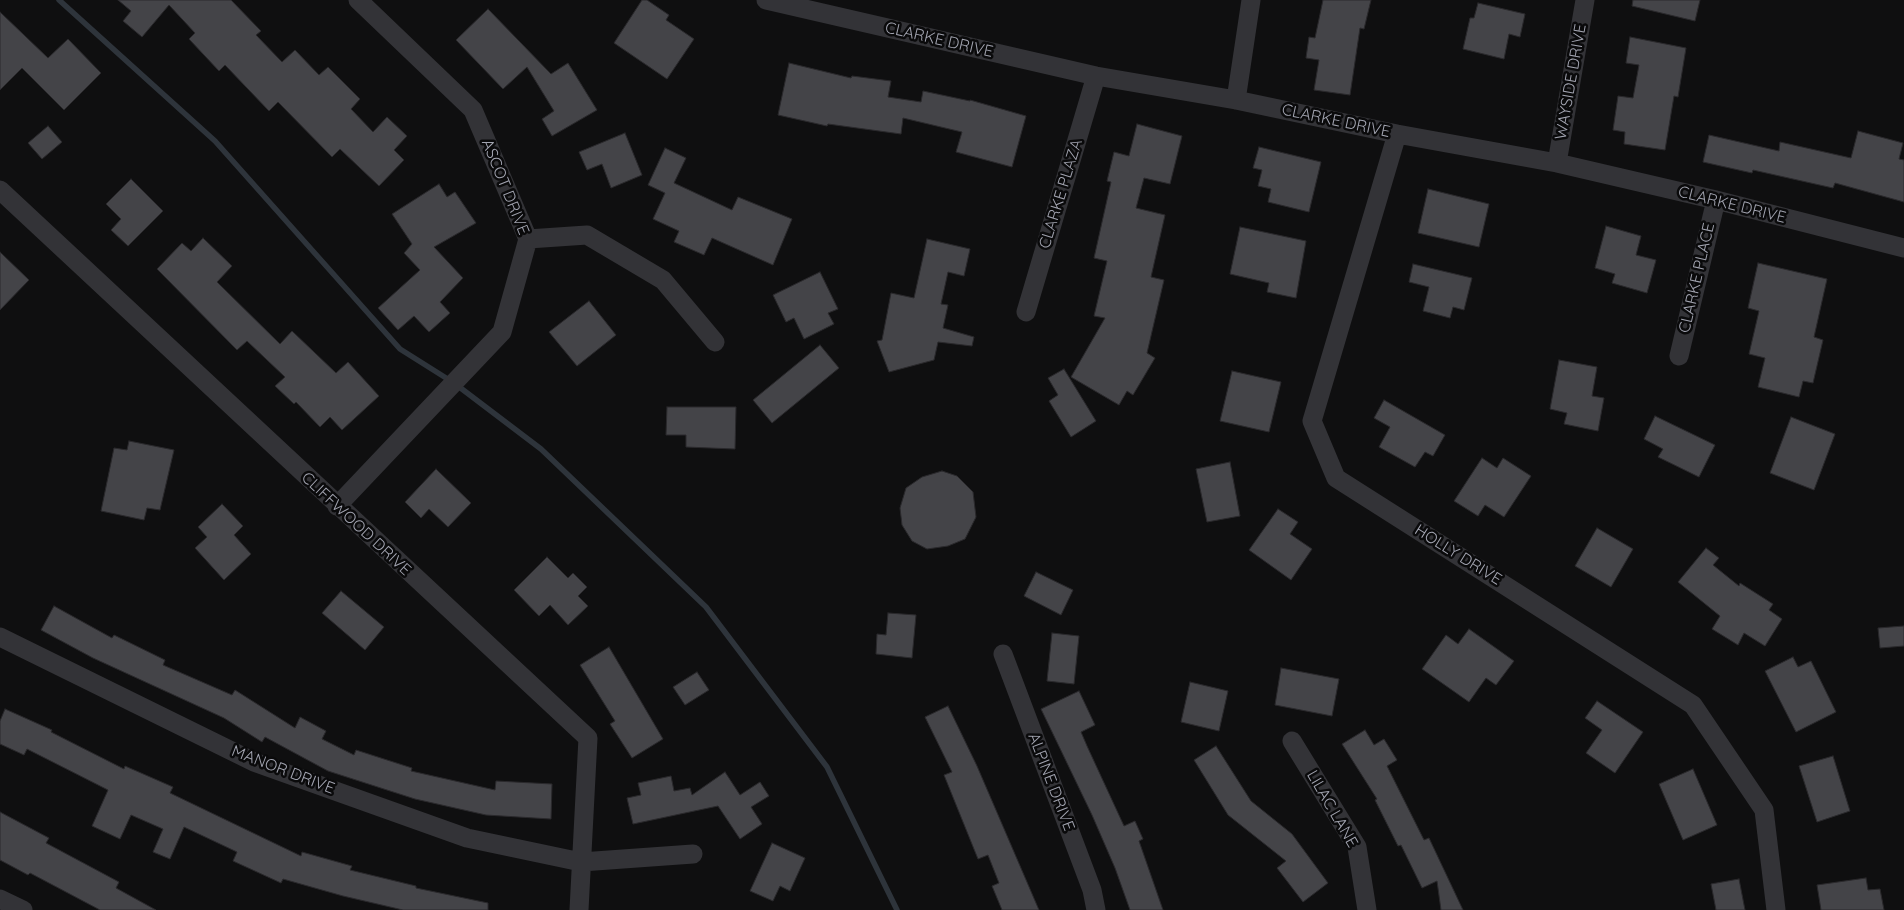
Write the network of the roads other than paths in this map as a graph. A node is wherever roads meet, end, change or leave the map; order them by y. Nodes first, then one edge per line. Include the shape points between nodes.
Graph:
1 (358, 0) edge
2 (766, 0) edge
3 (1251, 0) edge
4 (1585, 0) edge
5 (1096, 76) junction
6 (1236, 100) junction
7 (1397, 134) junction
8 (1557, 163) junction
9 (0, 190) edge
10 (1716, 200) junction
11 (528, 239) junction
12 (1904, 248) edge
13 (1026, 312) dead end
14 (715, 342) dead end
15 (1679, 356) dead end
16 (337, 506) junction
17 (0, 637) edge
18 (1003, 654) dead end
19 (1292, 741) dead end
20 (693, 854) dead end
21 (581, 862) junction
22 (0, 899) edge
23 (23, 910) edge
24 (579, 910) edge
25 (1096, 910) edge
26 (1367, 910) edge
27 (1776, 910) edge

1 - 11 street, ASCOT DRIVE via 473,110
2 - 5 street, CLARKE DRIVE
3 - 6 street
4 - 8 street, WAYSIDE DRIVE
5 - 6 street, CLARKE DRIVE
5 - 13 street, CLARKE PLAZA
6 - 7 street, CLARKE DRIVE
7 - 8 street, CLARKE DRIVE
7 - 27 street, HOLLY DRIVE via 1312,421 1336,478 1693,705 1764,810
8 - 10 street, CLARKE DRIVE
9 - 16 street, CLIFFWOOD DRIVE
10 - 12 street, CLARKE DRIVE
10 - 15 street, CLARKE PLACE
11 - 14 street via 587,235 663,280
11 - 16 street, ASCOT DRIVE via 502,332
16 - 21 street, CLIFFWOOD DRIVE via 588,738
17 - 21 street, MANOR DRIVE via 254,762 467,838
18 - 25 street, ALPINE DRIVE via 1092,890
19 - 26 street, LILAC LANE via 1357,847
20 - 21 street, MANOR DRIVE
21 - 24 street, CLIFFWOOD DRIVE
22 - 23 street

